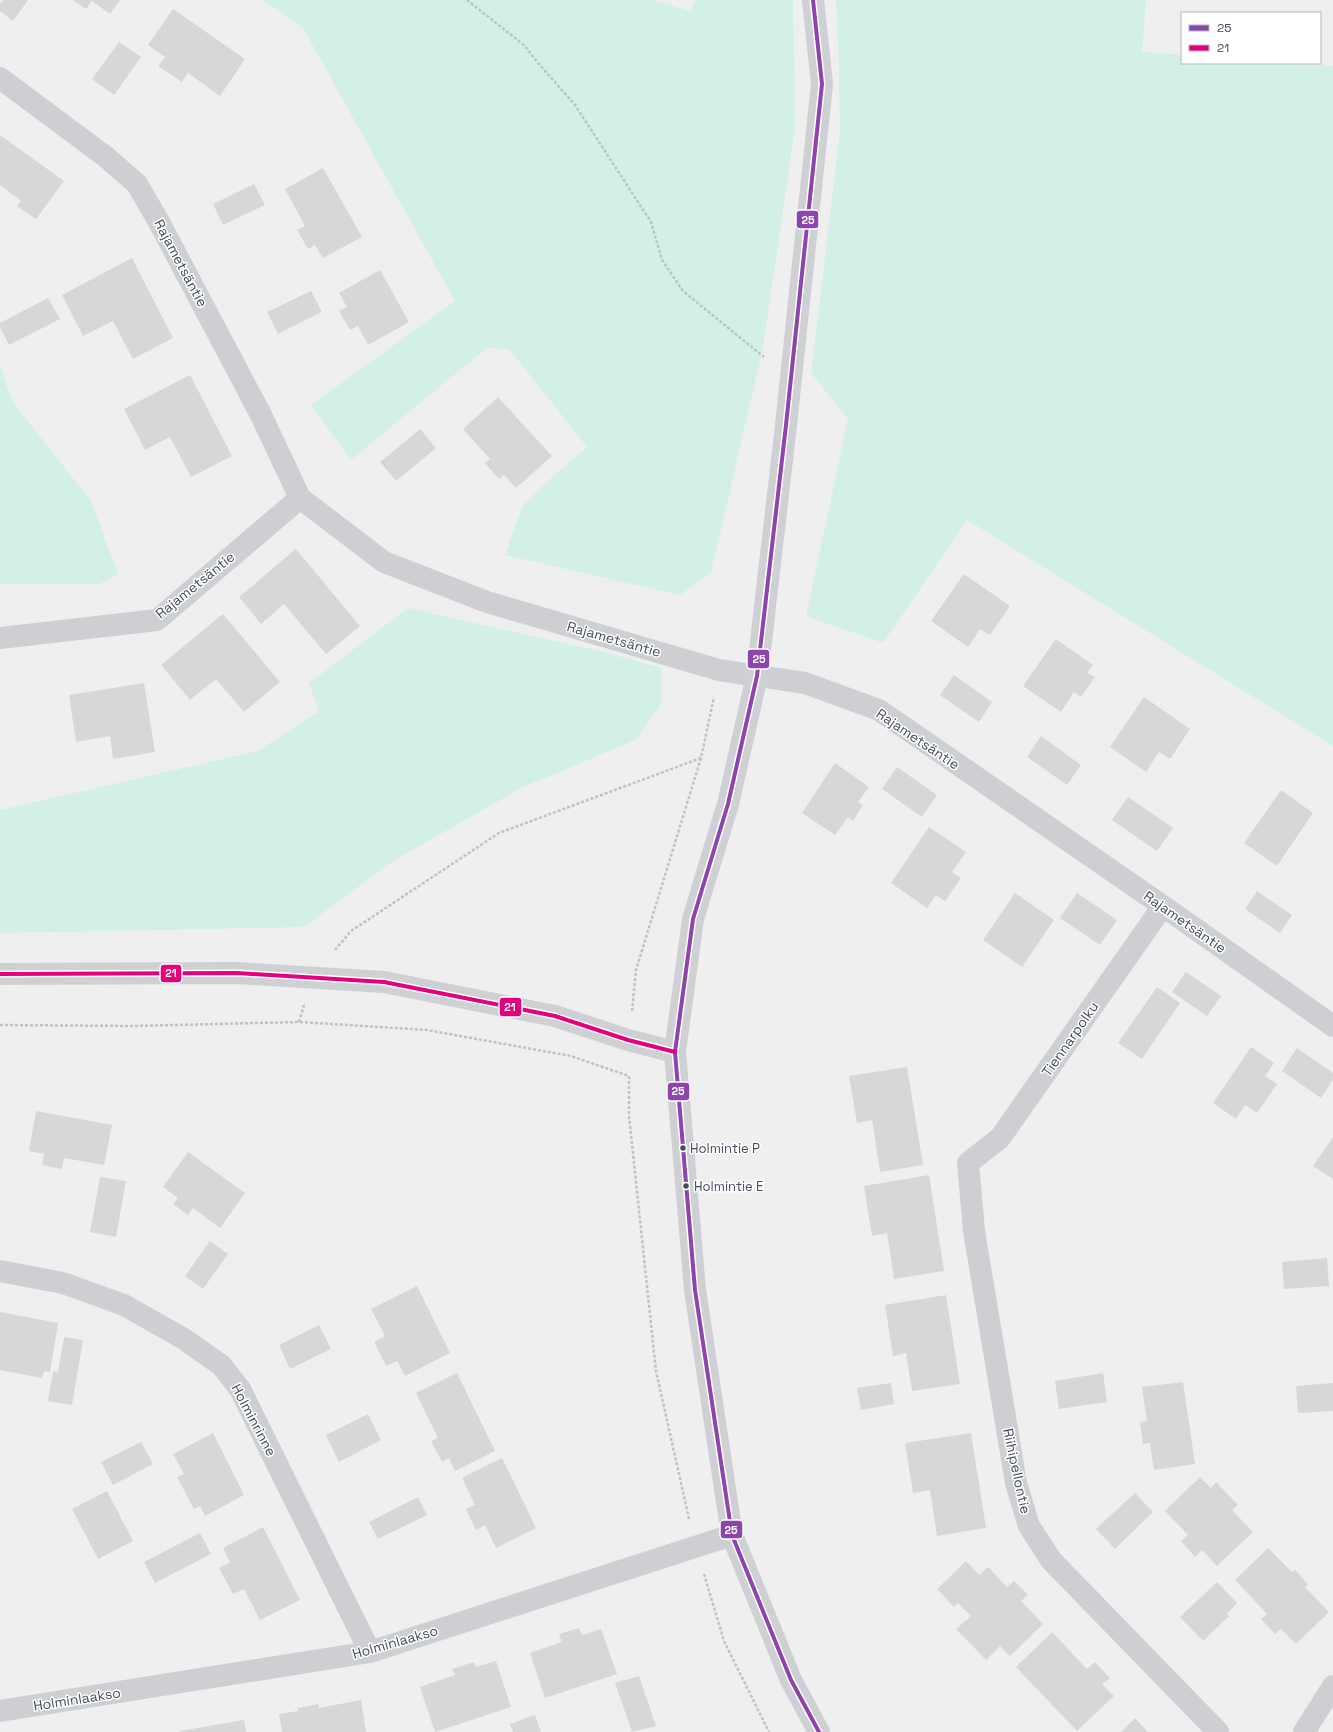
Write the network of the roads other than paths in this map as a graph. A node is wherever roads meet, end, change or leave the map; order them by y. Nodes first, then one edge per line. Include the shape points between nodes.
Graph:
1 (813, 0) edge
2 (0, 78) edge
3 (300, 498) junction
4 (0, 638) edge
5 (757, 676) junction
6 (1163, 906) junction
7 (0, 974) edge
8 (1333, 1026) edge
9 (675, 1052) junction
10 (968, 1163) joint
11 (0, 1271) edge
12 (732, 1535) junction
13 (370, 1652) junction
14 (1333, 1686) edge
15 (0, 1711) edge
16 (818, 1732) edge
17 (1218, 1732) edge
18 (1304, 1732) edge

1 - 5 street via 822,84
2 - 3 street, Rajametsäntie via 106,157 137,184 260,413
3 - 4 street, Rajametsäntie via 157,620
3 - 5 street, Rajametsäntie via 384,562 487,602 719,670
5 - 6 street, Rajametsäntie via 805,683 879,710
5 - 9 street via 728,804 693,919
6 - 8 street, Rajametsäntie
6 - 10 street, Tiennarpolku via 1000,1138
7 - 9 street via 237,973 384,982 555,1016 628,1040
9 - 12 street via 695,1290
10 - 17 street, Riihipellontie via 975,1239 1016,1483 1029,1526 1051,1560
11 - 13 street, Holminrinne via 63,1283 124,1305 184,1339 221,1365 240,1389
12 - 13 street, Holminlaakso
12 - 16 street via 791,1680
13 - 15 street, Holminlaakso
14 - 18 street

